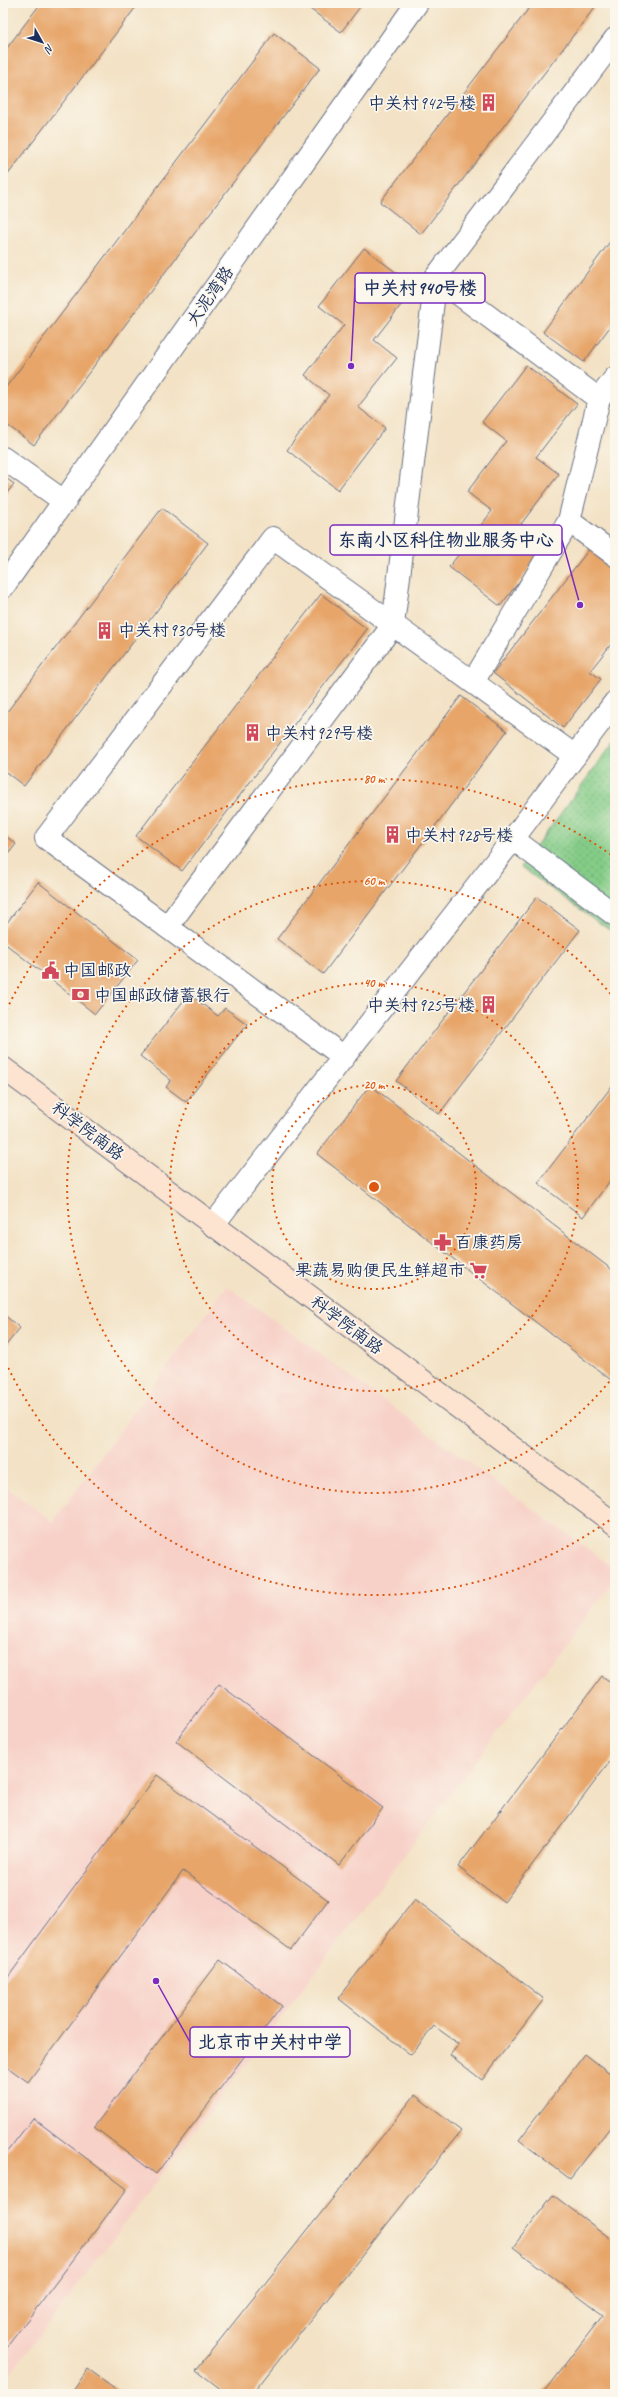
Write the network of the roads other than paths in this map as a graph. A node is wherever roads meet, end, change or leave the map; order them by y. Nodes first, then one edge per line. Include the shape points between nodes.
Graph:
1 (417, 3) edge
2 (615, 39) edge
3 (436, 277) junction
4 (615, 378) edge
5 (599, 399) junction
6 (3, 458) edge
7 (65, 502) junction
8 (569, 521) junction
9 (615, 555) edge
10 (3, 587) edge
11 (393, 625) junction
12 (473, 682) junction
13 (615, 702) edge
14 (575, 756) junction
15 (513, 839) junction
16 (615, 915) edge
17 (167, 927) junction
18 (344, 1057) junction
19 (3, 1068) edge
20 (213, 1225) junction
21 (615, 1524) edge

1 - 7 street, 大泥湾路
2 - 3 street
3 - 5 street
3 - 11 street
4 - 5 street
5 - 8 street
6 - 7 street
7 - 10 street, 大泥湾路
8 - 9 street
8 - 12 street
11 - 12 street
11 - 17 street
11 - 17 street via 273,538 46,838
12 - 14 street
13 - 14 street
14 - 15 street
15 - 16 street
15 - 18 street
17 - 18 street
18 - 20 street
19 - 20 street, 科学院南路
20 - 21 street, 科学院南路

